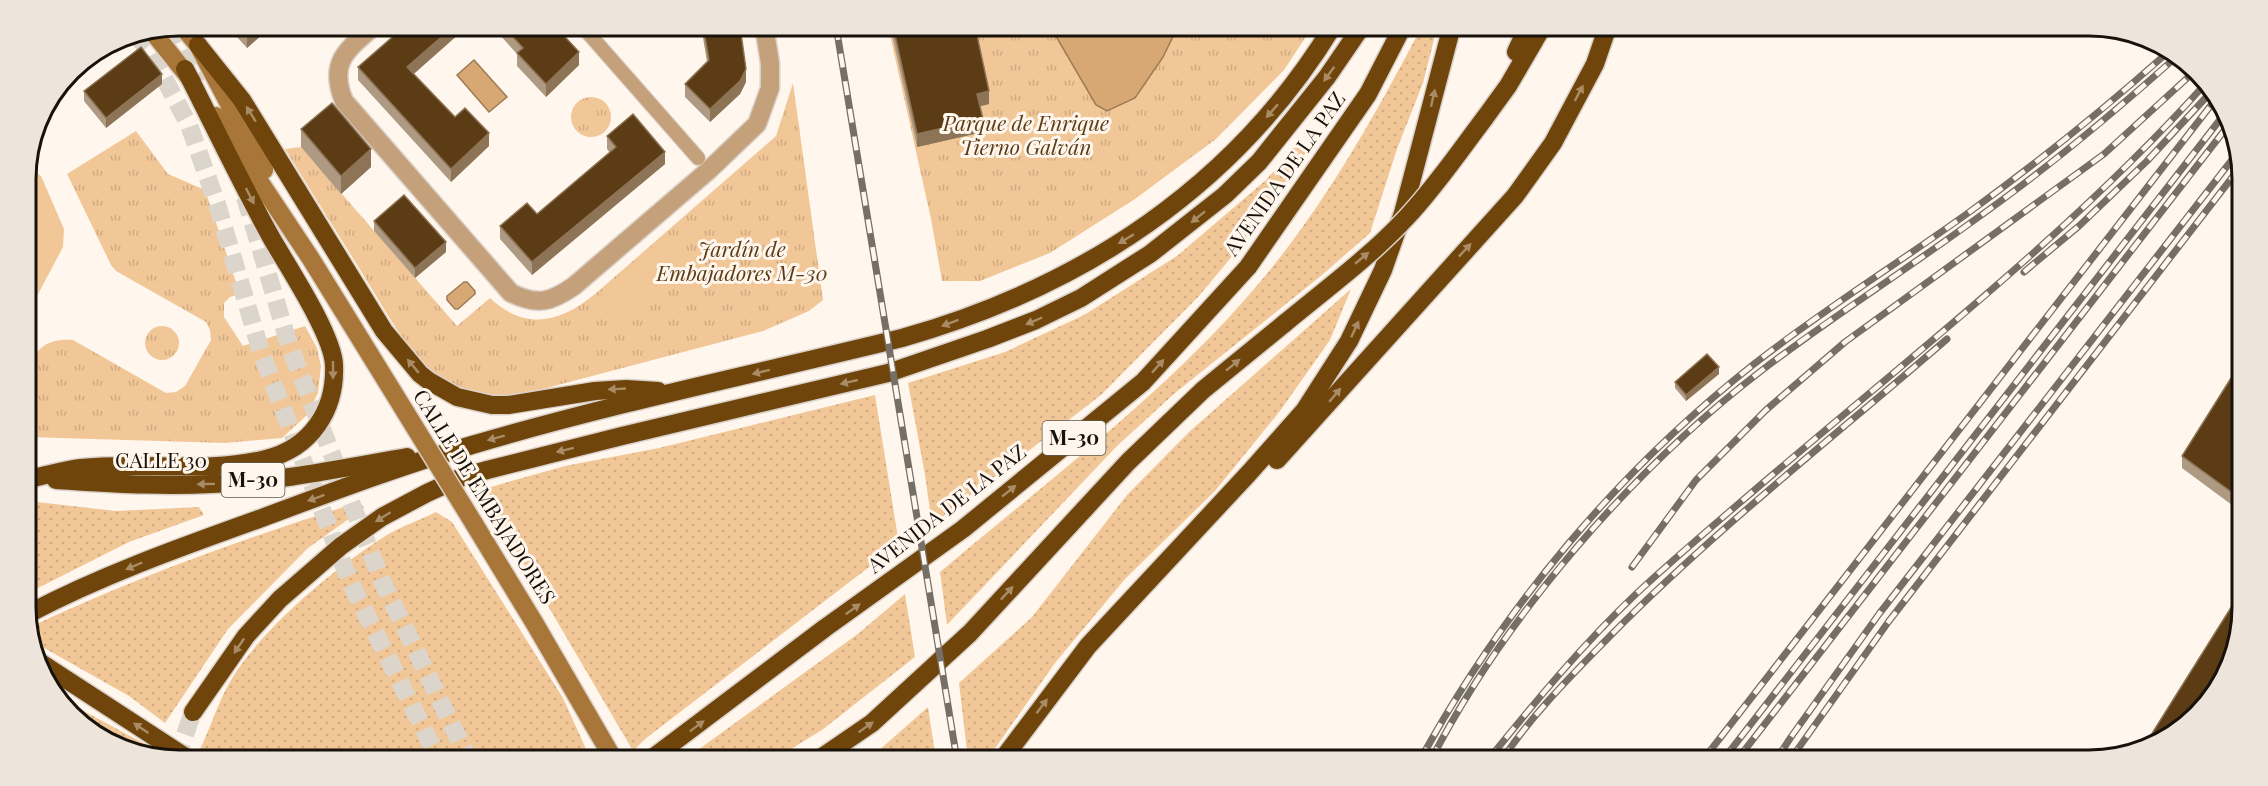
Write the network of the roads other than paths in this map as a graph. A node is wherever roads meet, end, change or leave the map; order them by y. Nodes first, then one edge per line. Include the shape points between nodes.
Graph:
1 (190, 36) edge
2 (362, 36) edge
3 (591, 36) edge
4 (766, 36) edge
5 (1328, 36) edge
6 (1355, 36) edge
7 (1398, 36) edge
8 (1449, 36) edge
9 (1523, 36) edge
10 (1537, 36) edge
11 (1605, 36) edge
12 (158, 38) edge
13 (198, 45) junction
14 (185, 69) junction
15 (1485, 117) junction
16 (698, 158) dead end
17 (311, 259) junction
18 (675, 392) junction
19 (471, 445) junction
20 (36, 477) edge
21 (36, 478) edge
22 (36, 610) edge
23 (1088, 646) junction
24 (50, 669) edge
25 (193, 712) tunnel mouth
26 (174, 750) edge
27 (608, 750) edge
28 (663, 750) edge
29 (833, 750) edge
30 (1010, 750) edge

1 - 13 main road, CALLE DE EMBAJADORES
2 - 4 street via 345,51 338,78 344,101 511,293 544,302 574,286 757,124 770,88
3 - 16 street
5 -> 18 highway, AVENIDA DE LA PAZ / M-30 via 1269,115 1223,162 1138,232 1082,266 936,328
6 -> 25 highway via 1259,162 1225,195 1150,254 1081,298 1036,320 888,373 487,470 427,493 382,517 341,546 280,599 246,636
28 -> 7 highway, AVENIDA DE LA PAZ / M-30 via 963,529 1143,382 1248,267 1368,94
23 -> 8 highway via 1304,411 1349,341 1383,270 1403,213
9 - 15 highway
10 - 15 highway
23 -> 11 highway via 1157,587 1309,426 1515,196 1553,143 1595,64
12 - 14 main road, CALLE DE EMBAJADORES
13 - 17 main road, CALLE DE EMBAJADORES
18 -> 13 highway via 605,390 492,405 458,397 429,381 384,331 242,100
14 - 17 main road, CALLE DE EMBAJADORES
14 -> 20 highway via 324,333 334,362 333,391 322,422 298,447 268,459 217,465 81,468
29 -> 15 highway, bridge via 872,723 962,640 1128,462 1203,390 1406,219 1434,188
17 - 27 main road, CALLE DE EMBAJADORES, bridge
18 -> 19 highway, AVENIDA DE LA PAZ / M-30
19 -> 21 highway, CALLE 30 / M-30 via 284,477 213,484 128,485
19 -> 22 highway via 168,552
30 -> 23 highway
26 -> 24 highway

